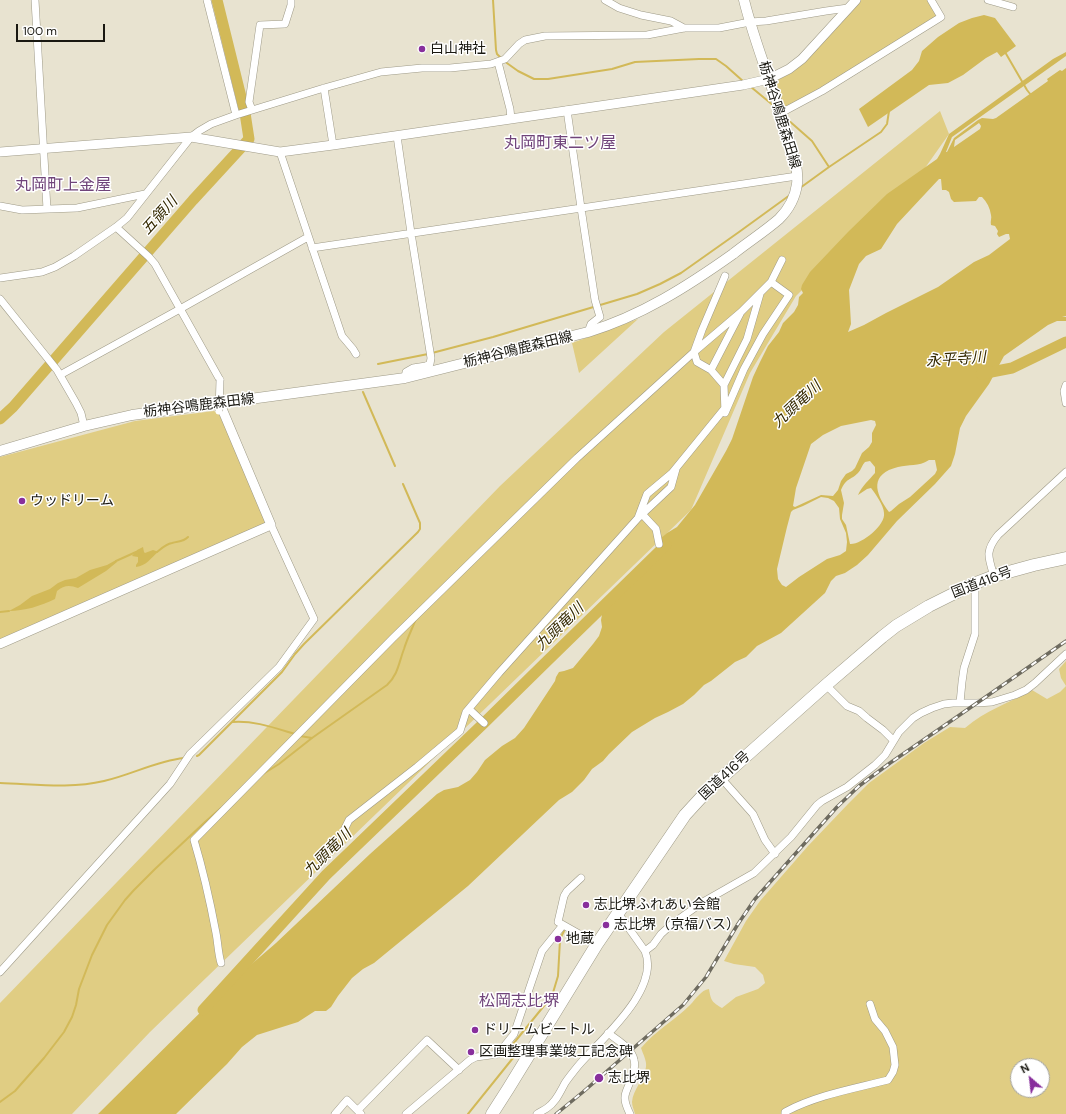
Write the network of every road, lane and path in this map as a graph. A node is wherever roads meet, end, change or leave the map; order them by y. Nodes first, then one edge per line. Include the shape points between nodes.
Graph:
1 (35, 0) edge
2 (207, 0) edge
3 (291, 0) edge
4 (605, 0) edge
5 (744, 0) edge
6 (856, 0) edge
7 (931, 0) edge
8 (988, 0) edge
9 (1013, 7) dead end
10 (848, 8) junction
11 (750, 22) junction
12 (684, 28) junction
13 (498, 62) junction
14 (769, 79) junction
15 (324, 88) junction
16 (252, 110) junction
17 (568, 110) junction
18 (781, 113) junction
19 (236, 115) junction
20 (511, 119) junction
21 (397, 136) junction
22 (191, 137) junction
23 (333, 145) junction
24 (43, 149) junction
25 (0, 152) edge
26 (280, 152) junction
27 (797, 180) junction
28 (145, 194) junction
29 (0, 206) edge
30 (581, 208) junction
31 (47, 209) junction
32 (116, 228) junction
33 (411, 233) junction
34 (308, 236) junction
35 (312, 248) junction
36 (782, 260) dead end
37 (725, 276) dead end
38 (0, 278) edge
39 (771, 282) junction
40 (760, 293) junction
41 (1, 301) edge
42 (180, 309) junction
43 (741, 312) junction
44 (588, 332) junction
45 (694, 352) junction
46 (356, 354) dead end
47 (711, 370) junction
48 (60, 375) junction
49 (405, 378) junction
50 (724, 385) junction
51 (1066, 385) edge
52 (1066, 403) edge
53 (220, 407) junction
54 (725, 408) junction
55 (84, 426) junction
56 (0, 451) edge
57 (676, 468) junction
58 (1066, 472) edge
59 (640, 516) junction
60 (271, 525) junction
61 (659, 544) dead end
62 (1066, 558) edge
63 (994, 576) junction
64 (973, 584) junction
65 (0, 644) edge
66 (1066, 654) edge
67 (826, 685) junction
68 (960, 703) junction
69 (469, 709) junction
70 (484, 723) dead end
71 (893, 740) junction
72 (721, 778) junction
73 (344, 830) dead end
74 (775, 854) junction
75 (581, 878) dead end
76 (618, 913) junction
77 (563, 925) junction
78 (596, 944) junction
79 (645, 951) junction
80 (221, 963) dead end
81 (0, 972) edge
82 (870, 1004) dead end
83 (608, 1033) junction
84 (459, 1070) junction
85 (360, 1112) edge
86 (335, 1114) edge
87 (406, 1114) edge
88 (492, 1114) edge
89 (537, 1114) edge
90 (630, 1114) edge
91 (785, 1114) edge

1 - 24 street
2 - 19 street
3 - 16 street via 286,24 260,25 249,102
4 - 12 street via 641,16 671,21
5 - 11 main road, 栃神谷鳴鹿森田線
6 - 10 street
7 - 18 street via 941,17
8 - 9 street
10 - 11 street
10 - 14 street via 802,59
11 - 12 street via 719,28
11 - 14 main road, 栃神谷鳴鹿森田線
12 - 13 street via 647,35 535,37 519,44 505,59
13 - 15 street via 381,72
13 - 20 street
14 - 17 street
14 - 18 main road, 栃神谷鳴鹿森田線
15 - 16 street
15 - 23 street
16 - 19 street
17 - 20 street
17 - 30 street
18 - 27 main road, 栃神谷鳴鹿森田線 via 793,154
19 - 22 street via 211,124
20 - 21 street
21 - 23 street
21 - 33 street
22 - 24 street
22 - 26 street
22 - 28 street
23 - 26 street
24 - 25 street
24 - 31 street
26 - 34 street
27 - 30 street
27 - 44 main road, 栃神谷鳴鹿森田線 via 792,203 770,227 667,297 633,315
28 - 31 street via 78,208
28 - 32 street
29 - 31 street via 22,210
30 - 33 street
30 - 44 street via 595,300 600,317 591,324
32 - 38 street via 55,267 42,272
32 - 42 street via 155,264
33 - 35 street
33 - 49 street via 430,364 413,368 406,372
34 - 35 street
34 - 42 street
35 - 46 street via 342,336
36 - 39 street
37 - 45 street
39 - 40 street
39 - 54 street via 789,295 744,369 725,413
40 - 43 street
40 - 50 street via 747,339
41 - 48 street
42 - 48 street
42 - 53 street, bridge via 220,380
43 - 45 street
43 - 47 street
44 - 49 main road, 栃神谷鳴鹿森田線
45 - 47 street via 697,362
45 - 80 street via 577,458 393,638 194,840 206,881
47 - 50 street
48 - 55 street via 81,414
49 - 53 main road, 栃神谷鳴鹿森田線
50 - 54 street
51 - 52 street
53 - 55 main road, 栃神谷鳴鹿森田線 via 132,415
53 - 60 street
54 - 57 street
55 - 56 main road, 栃神谷鳴鹿森田線
57 - 59 street via 671,487
57 - 59 street via 647,494
58 - 63 street via 991,543 989,560
59 - 61 street via 656,529
59 - 69 street
60 - 65 street
60 - 81 street via 314,619 279,668 190,754 170,784
62 - 63 highway, 国道416号
63 - 64 highway, 国道416号
64 - 67 highway, 国道416号 via 896,626
64 - 68 street via 975,634 964,668
66 - 68 street via 1026,690 992,702
67 - 71 street via 847,706 859,711
67 - 72 highway, 国道416号
68 - 71 street via 944,704 921,713 904,726
69 - 70 street
69 - 73 street via 460,731 349,820
71 - 74 street via 876,765 847,787 822,801
72 - 74 street via 753,814 765,840
72 - 76 highway, 国道416号 via 685,815
74 - 79 street via 754,873 703,902 672,924
75 - 77 street via 564,896 558,922
76 - 78 highway, 国道416号
76 - 79 street
77 - 78 street
77 - 84 street via 542,951 514,1034 498,1054 476,1057
78 - 88 highway, 国道416号
79 - 83 street via 648,969 643,985 627,1012
82 - 91 street via 875,1019 893,1047 895,1065 888,1080 830,1094 795,1107
83 - 89 street via 574,1071 554,1102
83 - 90 street via 628,1049 634,1060 634,1070 624,1101
84 - 85 street via 426,1040
84 - 87 street
85 - 86 street via 347,1100

